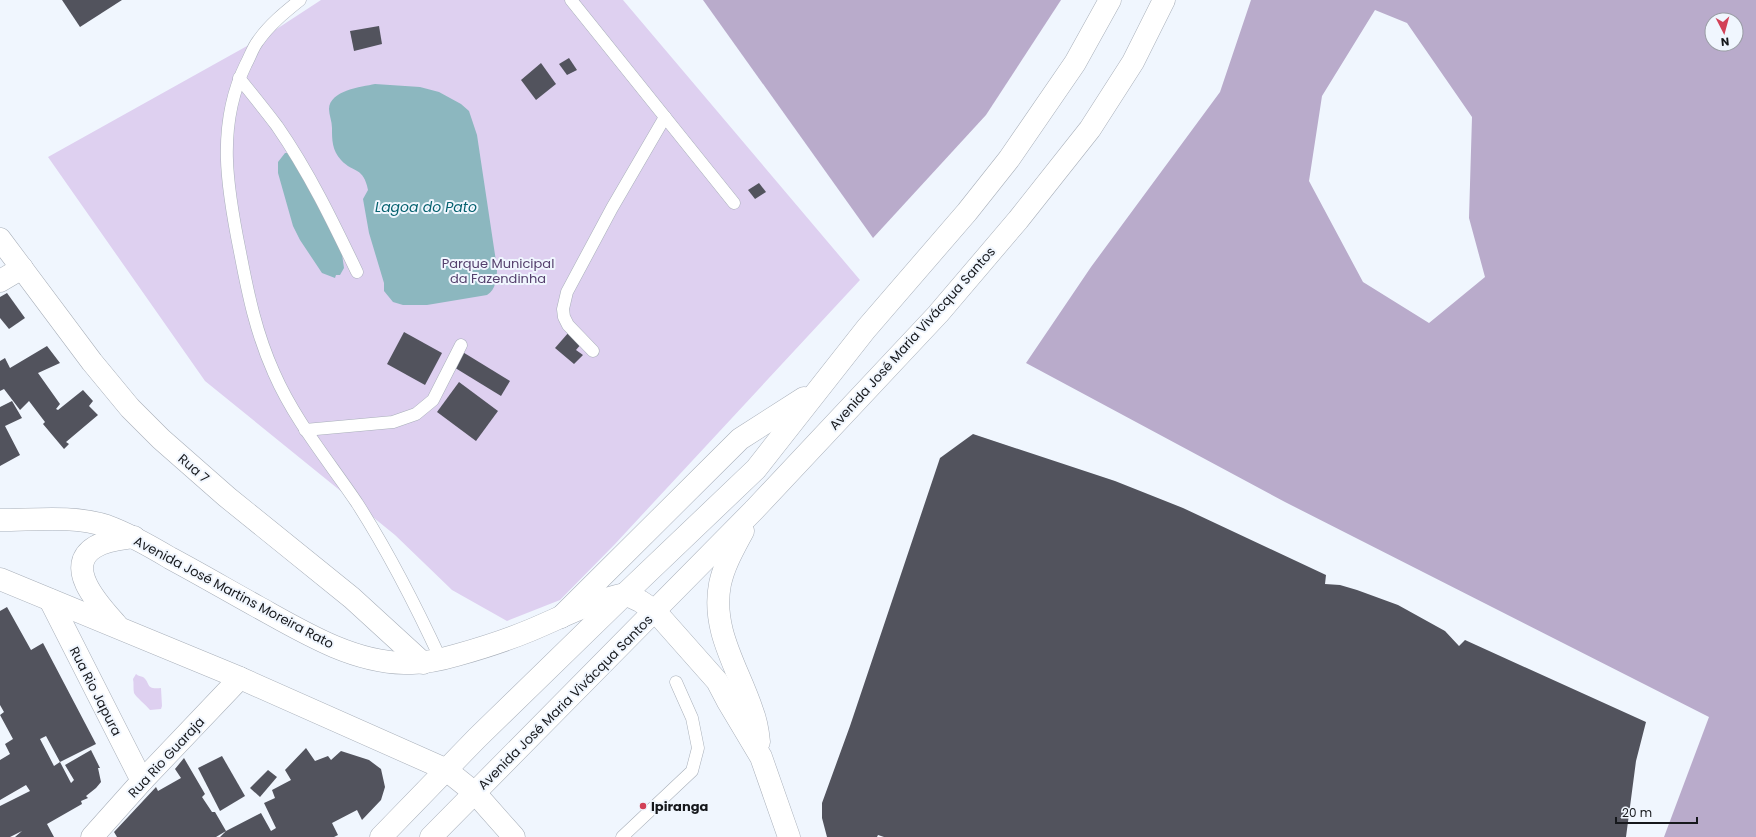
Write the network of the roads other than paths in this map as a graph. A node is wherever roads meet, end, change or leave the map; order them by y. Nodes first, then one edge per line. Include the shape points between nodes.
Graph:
1 (300, 0) edge
2 (571, 0) edge
3 (1110, 0) edge
4 (1164, 0) edge
5 (239, 78) junction
6 (665, 117) junction
7 (734, 203) dead end
8 (0, 239) edge
9 (22, 268) junction
10 (357, 272) dead end
11 (0, 281) edge
12 (461, 345) dead end
13 (593, 351) dead end
14 (818, 389) junction
15 (305, 430) junction
16 (754, 510) junction
17 (0, 520) edge
18 (134, 537) junction
19 (0, 579) edge
20 (624, 594) junction
21 (50, 600) junction
22 (655, 611) junction
23 (561, 617) junction
24 (118, 626) junction
25 (432, 661) junction
26 (240, 678) junction
27 (676, 682) dead end
28 (761, 758) junction
29 (445, 769) junction
30 (142, 781) junction
31 (475, 793) junction
32 (776, 799) junction
33 (92, 837) edge
34 (381, 837) edge
35 (431, 837) edge
36 (514, 837) edge
37 (622, 837) edge
38 (773, 837) edge
39 (789, 837) edge

1 - 5 lane via 257,42
2 - 6 lane
3 - 14 main road via 1075,63 1009,159
4 - 16 main road, Avenida José Maria Vivácqua Santos via 1133,62 1090,129 1018,220 938,314
5 - 10 lane via 277,126 302,166 322,200
5 - 15 lane via 230,106 226,138 236,233 252,312 274,373
6 - 7 lane
6 - 13 lane via 567,292 564,317 568,325
8 - 9 main road, Rua 7
9 - 11 main road
9 - 25 main road, Rua 7 via 92,362 130,408 156,434 227,497
12 - 15 lane via 433,400 416,414 387,423
14 - 20 main road via 756,469
14 - 23 main road via 740,440
15 - 25 lane via 344,483 417,609
16 - 22 main road, Avenida José Maria Vivácqua Santos
16 - 28 main road via 725,569 720,585 719,609 726,648 756,720
17 - 18 main road, Avenida José Martins Moreira Rato via 84,521
18 - 24 main road via 96,546 88,551 83,564 83,574 92,596
18 - 25 main road, Avenida José Martins Moreira Rato via 329,645 375,660 404,664
19 - 21 main road
20 - 22 main road, Avenida José Maria Vivácqua Santos
20 - 23 main road, Avenida José Martins Moreira Rato via 588,605
20 - 29 main road
21 - 24 main road
21 - 30 main road, Rua Rio Japura
22 - 28 main road via 717,681
22 - 31 main road, Avenida José Maria Vivácqua Santos
23 - 25 main road, Avenida José Martins Moreira Rato via 491,645
24 - 26 main road
26 - 29 main road
26 - 30 main road, Rua Rio Guaraja
27 - 37 lane via 692,718 698,748 692,771
28 - 32 main road
29 - 31 main road
29 - 34 main road
30 - 33 main road, Rua Rio Guaraja
31 - 35 main road, Avenida José Maria Vivácqua Santos
31 - 36 main road
32 - 38 main road
32 - 39 main road

